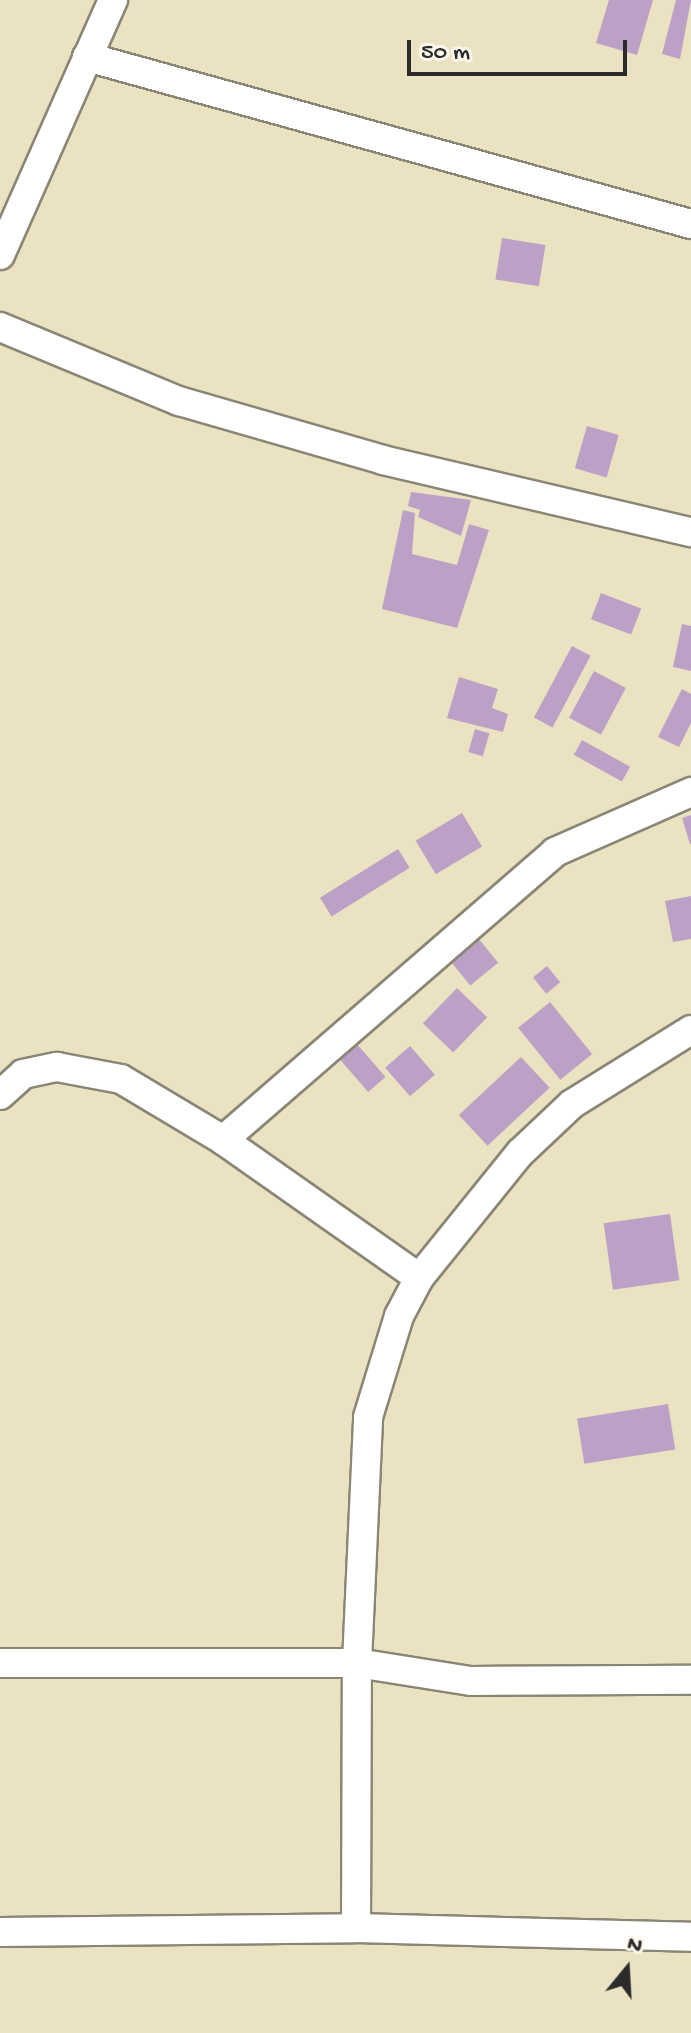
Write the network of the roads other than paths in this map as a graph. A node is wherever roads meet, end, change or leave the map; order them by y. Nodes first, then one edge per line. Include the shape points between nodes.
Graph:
1 (113, 0) edge
2 (87, 57) junction
3 (691, 224) edge
4 (0, 255) edge
5 (0, 327) edge
6 (691, 532) edge
7 (691, 792) edge
8 (691, 1030) edge
9 (0, 1095) edge
10 (223, 1140) junction
11 (419, 1278) junction
12 (0, 1663) edge
13 (357, 1663) junction
14 (691, 1680) edge
15 (356, 1928) junction
16 (0, 1932) edge
17 (691, 1937) edge

1 - 2 street
2 - 3 street
2 - 4 street
5 - 6 street via 179,401 383,460
7 - 10 street via 555,852
8 - 11 street via 572,1104 520,1153
9 - 10 street via 23,1074 86,1069 144,1091
10 - 11 street
11 - 13 street via 390,1339 368,1417
12 - 13 street
13 - 14 street via 471,1681
13 - 15 street
15 - 16 street
15 - 17 street

